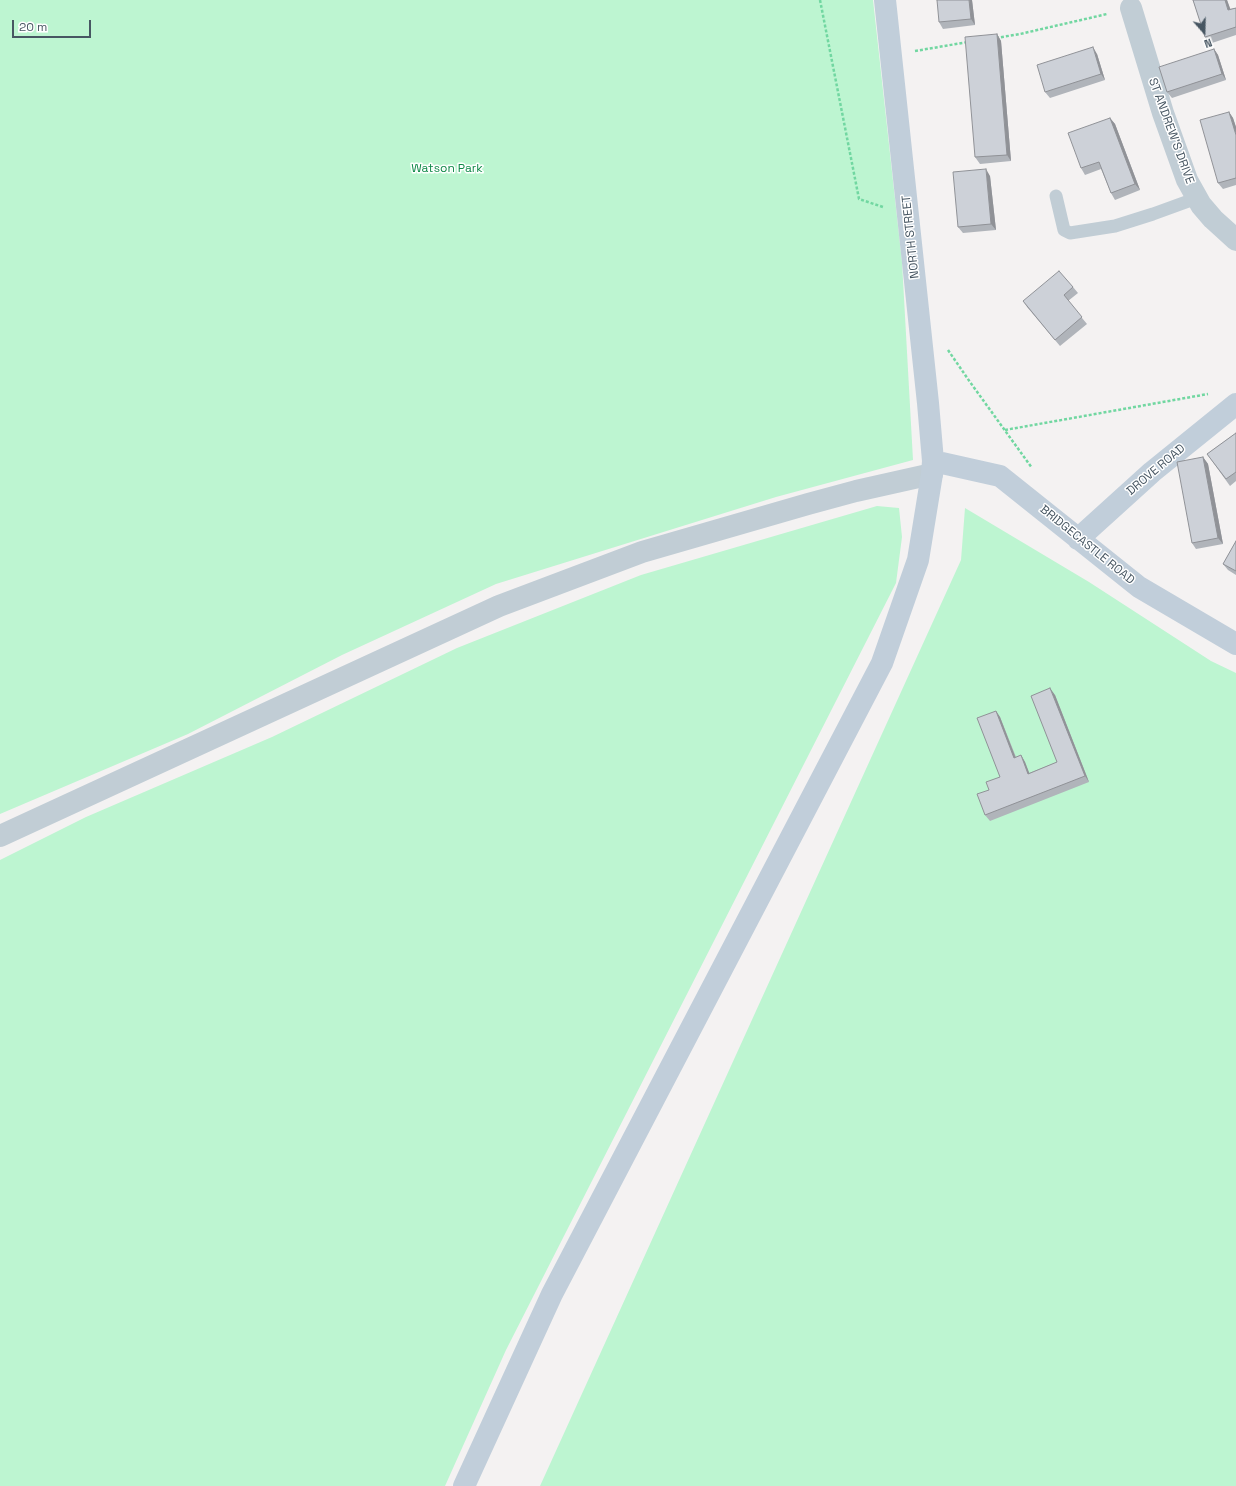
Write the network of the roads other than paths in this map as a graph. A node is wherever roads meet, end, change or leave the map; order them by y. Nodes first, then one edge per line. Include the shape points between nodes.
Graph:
1 (886, 0) edge
2 (1131, 8) road end
3 (1056, 196) dead end
4 (1197, 198) junction
5 (1236, 240) edge
6 (1236, 404) edge
7 (932, 468) junction
8 (1078, 539) junction
9 (1236, 644) edge
10 (0, 836) edge
11 (464, 1486) edge

1 - 7 main road, NORTH STREET
2 - 4 street, ST ANDREW'S DRIVE via 1162,113 1187,180
3 - 4 lane via 1064,230 1070,233 1115,226
4 - 5 street, ST ANDREW'S DRIVE via 1213,219
6 - 8 main road, DROVE ROAD via 1152,472
7 - 8 main road, BRIDGECASTLE ROAD via 1000,476
7 - 10 street via 642,552 499,606
7 - 11 main road, NORTH STREET via 918,560 882,663 552,1294
8 - 9 main road, BRIDGECASTLE ROAD via 1138,587

